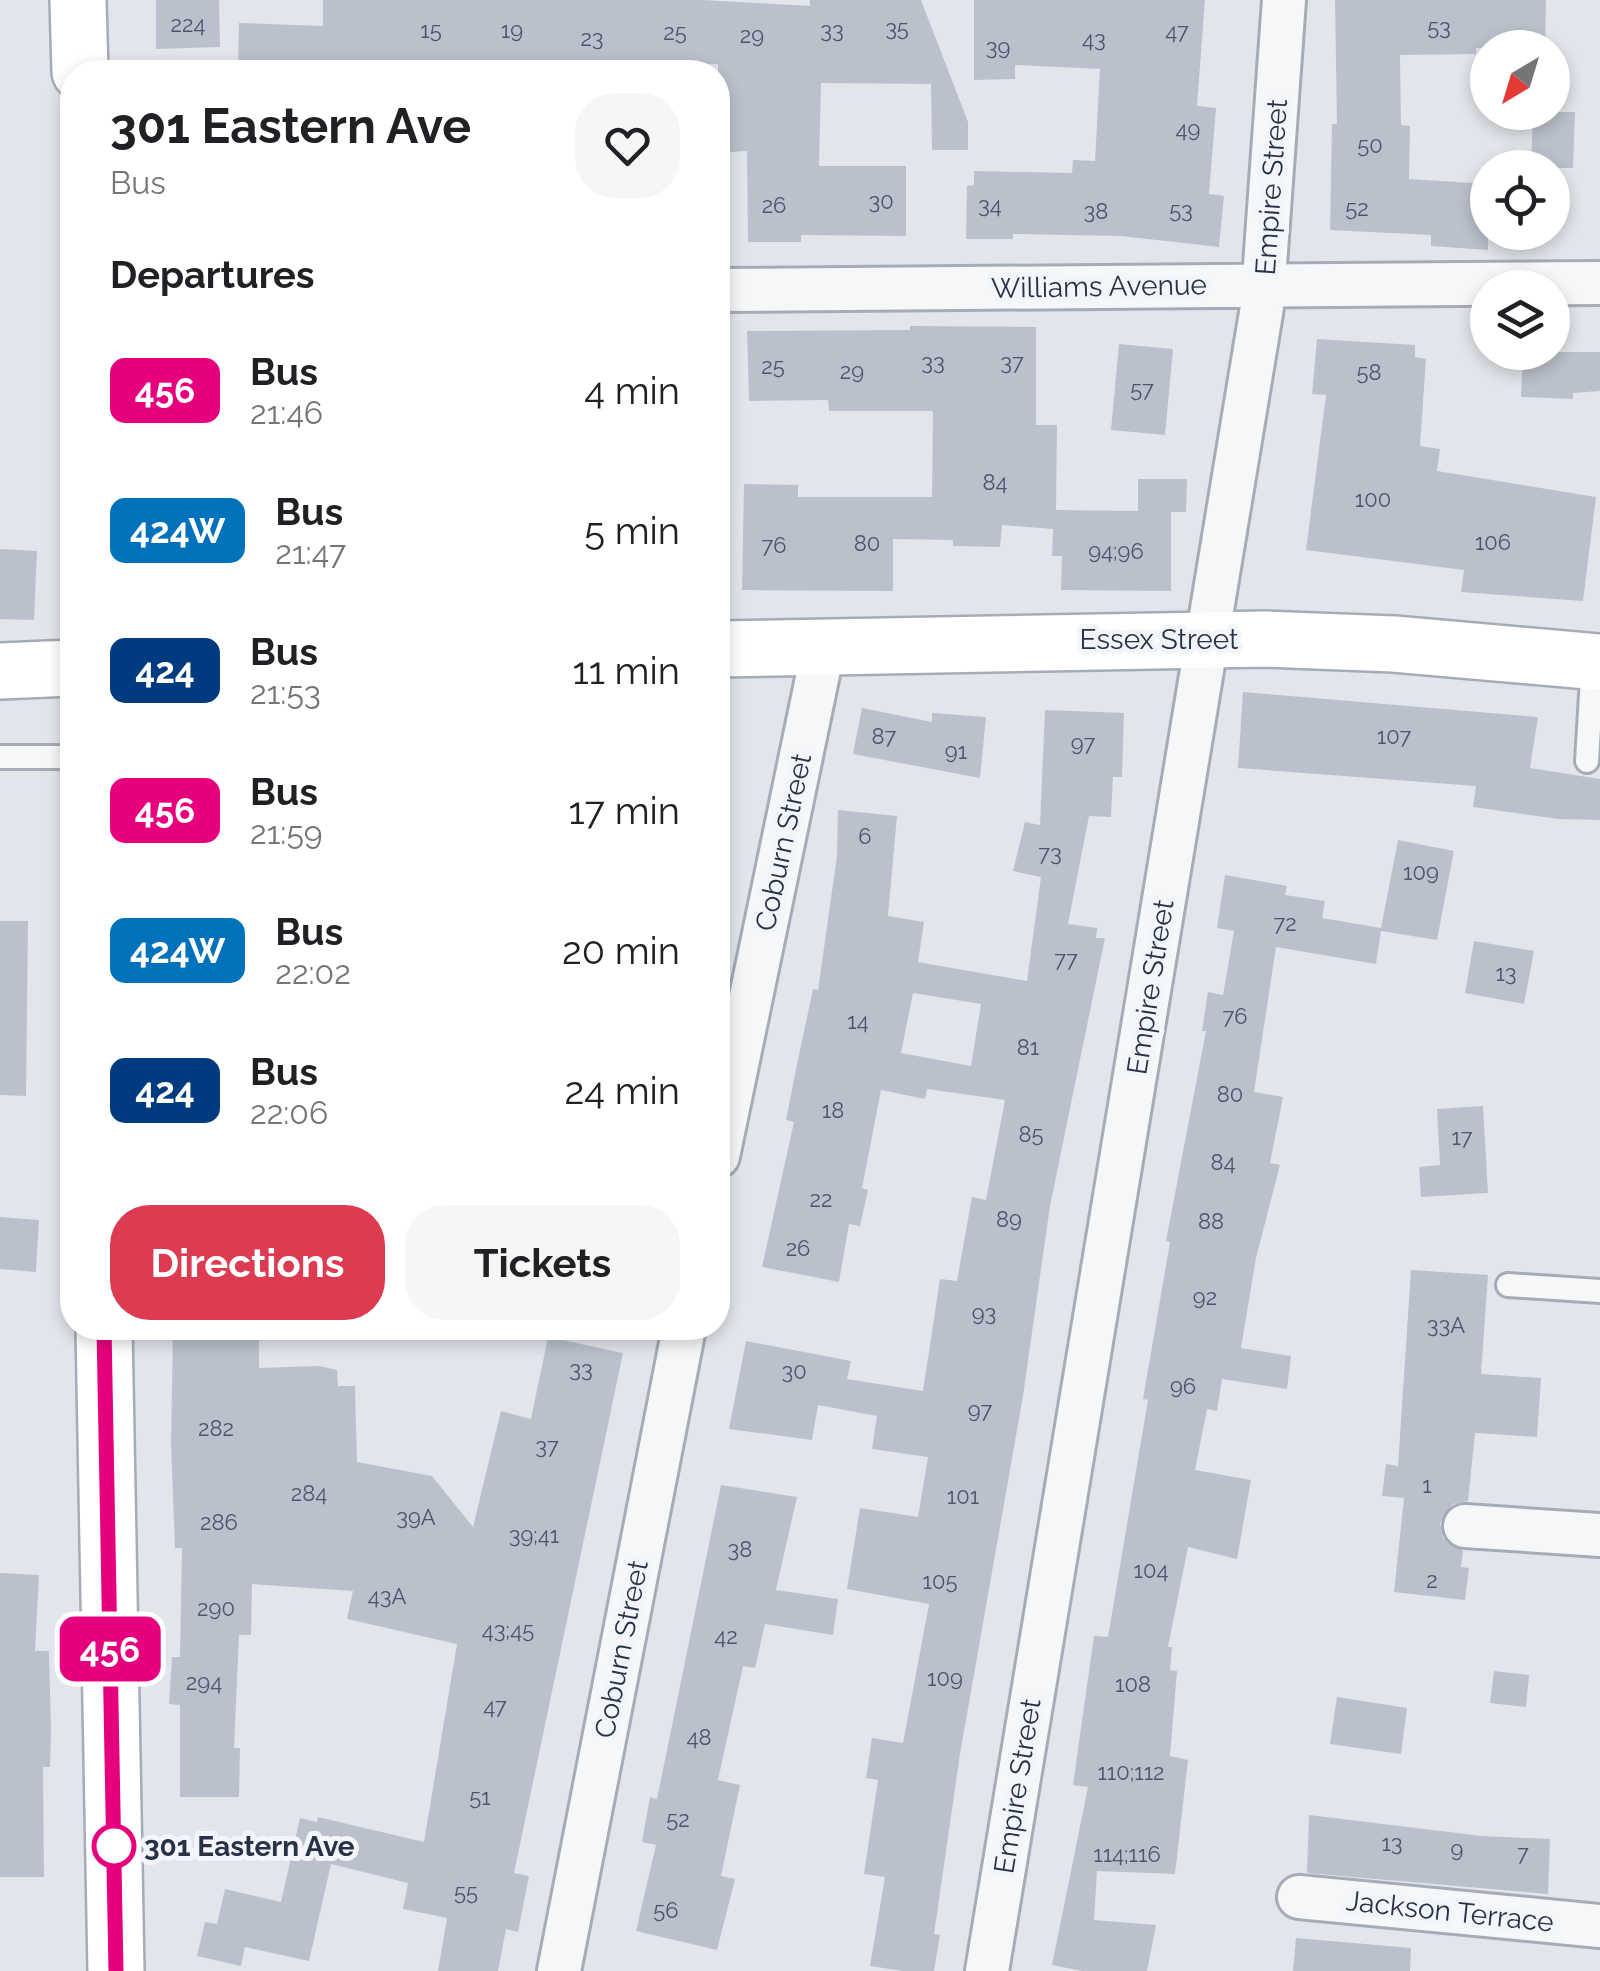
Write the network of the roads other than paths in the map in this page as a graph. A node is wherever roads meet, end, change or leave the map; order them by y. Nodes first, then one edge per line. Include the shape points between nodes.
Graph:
1 (78, 0) edge
2 (1284, 0) edge
3 (80, 60) edge
4 (1600, 283) edge
5 (1263, 284) junction
6 (730, 290) edge
7 (1208, 639) junction
8 (824, 645) junction
9 (730, 648) edge
10 (1597, 661) edge
11 (60, 668) edge
12 (0, 671) edge
13 (0, 757) edge
14 (60, 757) edge
15 (1587, 762) dead end
16 (730, 1072) edge
17 (1508, 1284) dead end
18 (1600, 1290) edge
19 (104, 1340) edge
20 (682, 1340) edge
21 (1465, 1526) dead end
22 (1600, 1535) edge
23 (1300, 1897) dead end
24 (1600, 1926) edge
25 (116, 1971) edge
26 (559, 1971) edge
27 (987, 1971) edge

1 - 3 main road
2 - 5 street, Empire Street
4 - 5 street, Williams Avenue
5 - 6 street, Williams Avenue
5 - 7 street, Empire Street
7 - 8 main road, Essex Street
7 - 10 main road, Essex Street via 1394,644
7 - 27 street, Empire Street
8 - 9 main road, Essex Street
8 - 16 street, Coburn Street
10 - 15 lane
11 - 12 main road
13 - 14 lane
17 - 18 lane
19 - 25 main road
20 - 26 street, Coburn Street
21 - 22 street
23 - 24 street, Jackson Terrace

